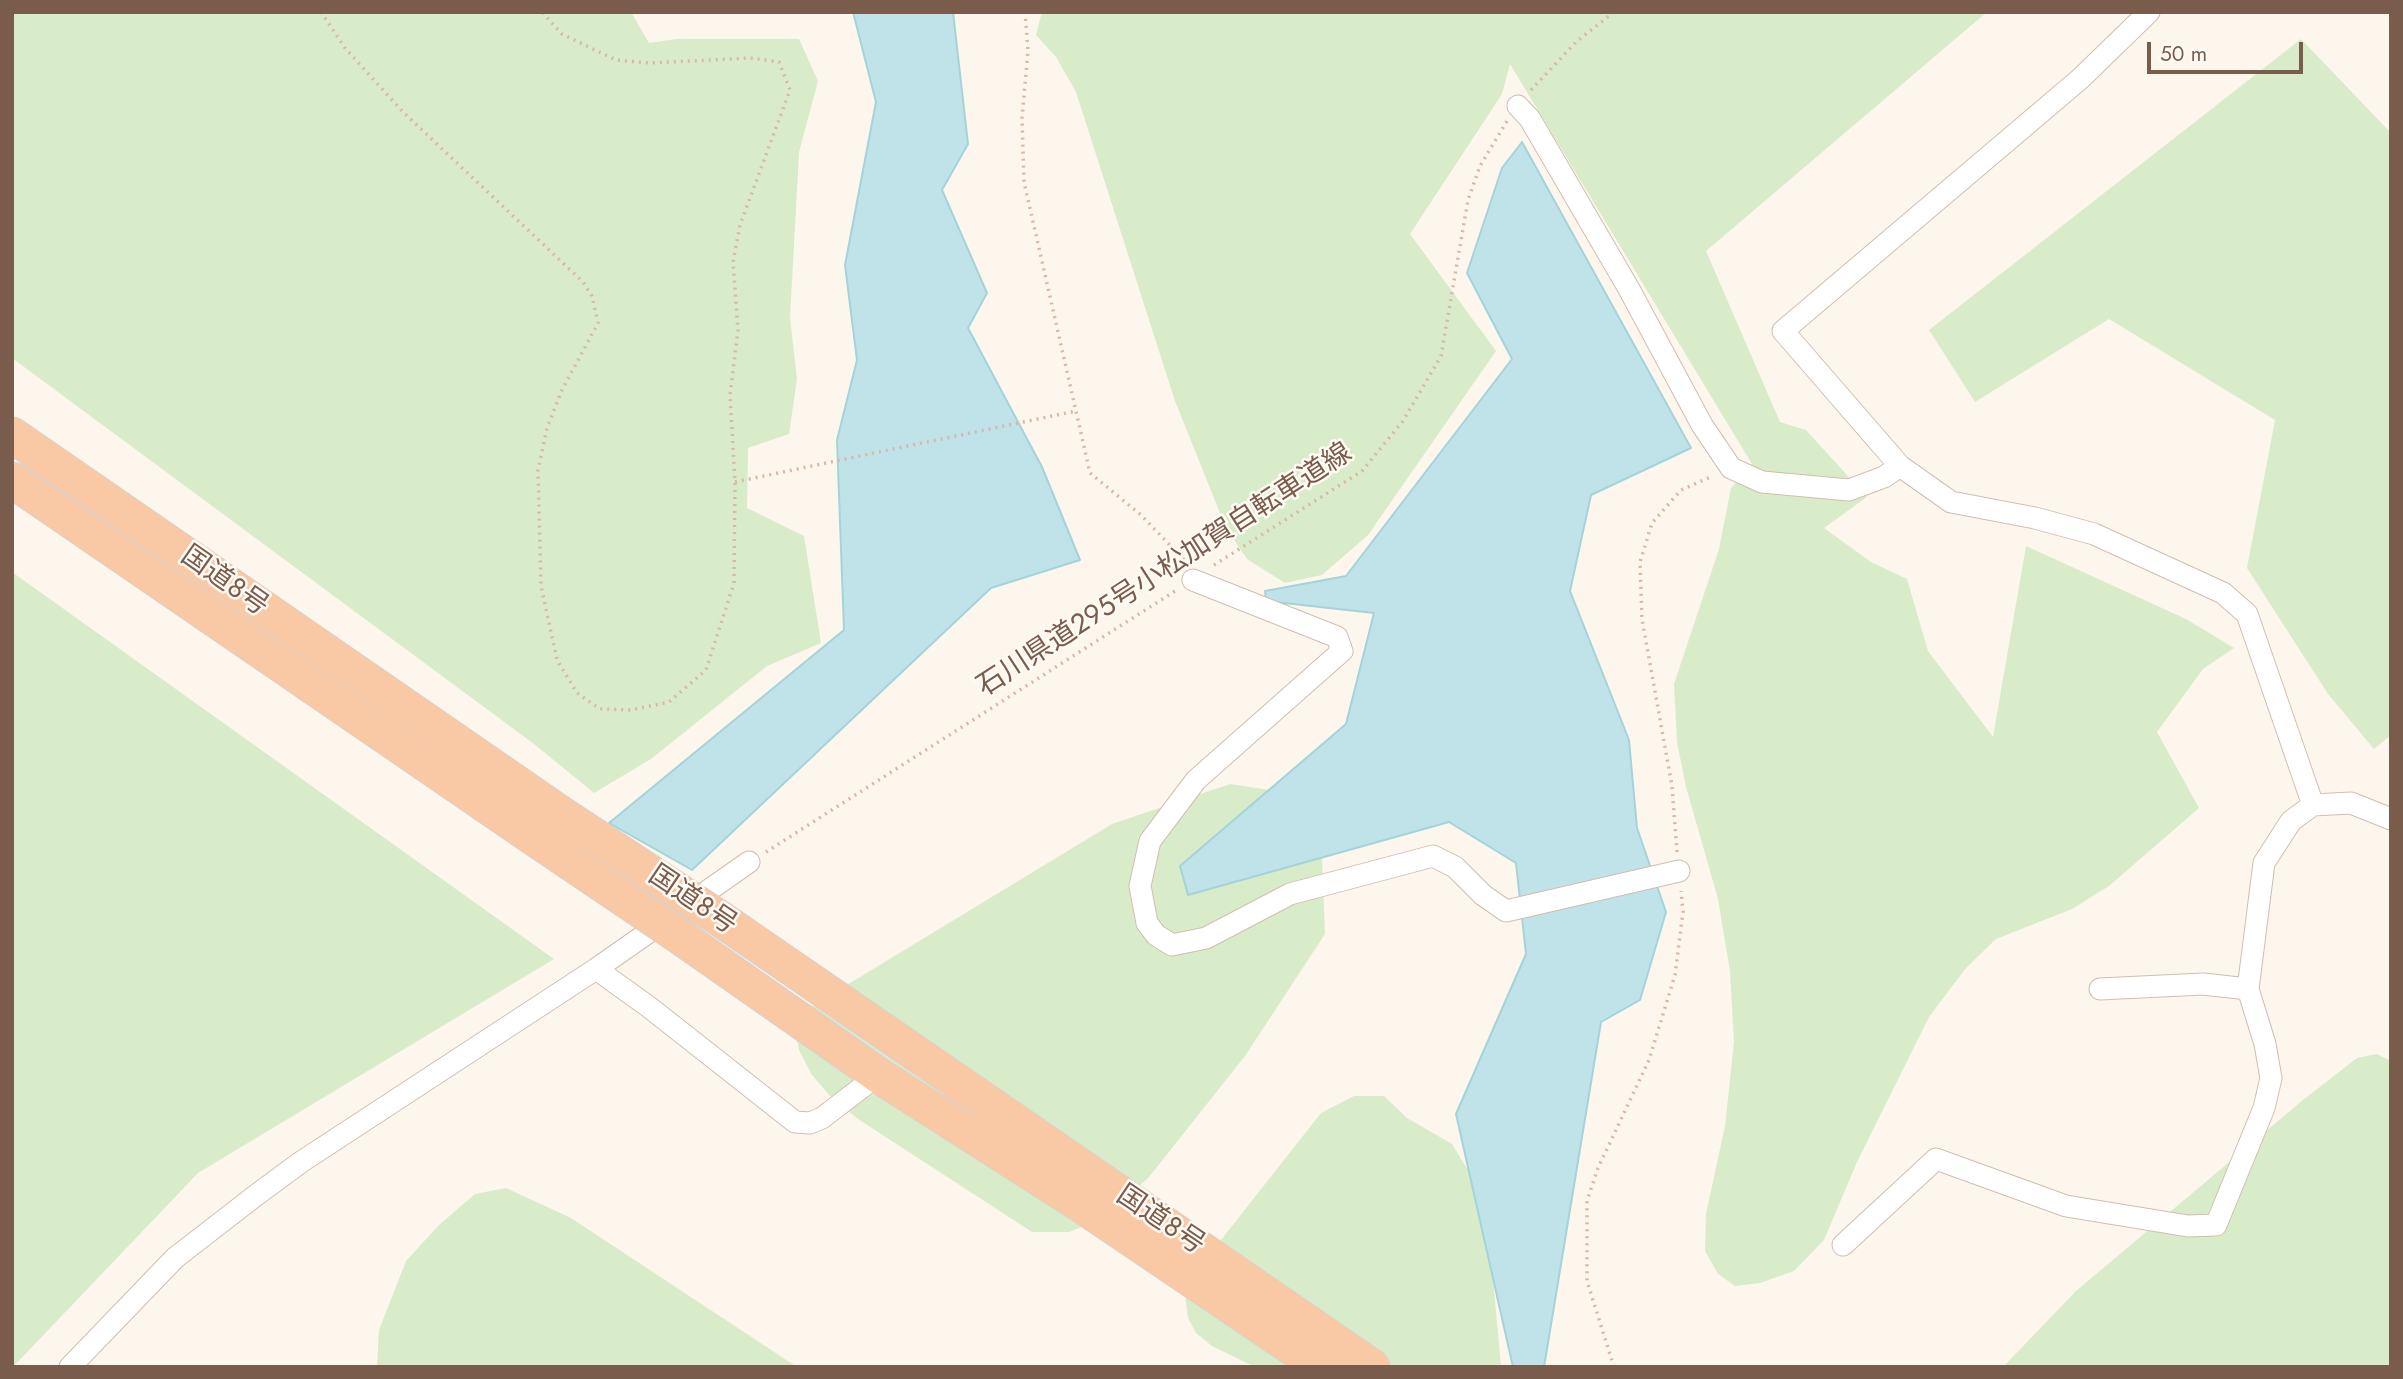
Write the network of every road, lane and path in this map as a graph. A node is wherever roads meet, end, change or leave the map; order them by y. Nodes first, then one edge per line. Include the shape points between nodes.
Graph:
1 (321, 12) edge
2 (542, 12) edge
3 (1025, 12) edge
4 (1614, 12) edge
5 (2149, 12) edge
6 (1518, 107) junction
7 (1076, 411) junction
8 (12, 435) edge
9 (1900, 466) junction
10 (1731, 468) junction
11 (12, 480) edge
12 (734, 482) junction
13 (1196, 577) junction
14 (2313, 805) junction
15 (2391, 819) edge
16 (749, 862) joint
17 (1671, 873) junction
18 (596, 969) junction
19 (2100, 989) dead end
20 (2248, 989) junction
21 (878, 1075) junction
22 (1843, 1245) dead end
23 (70, 1367) edge
24 (1321, 1367) edge
25 (1372, 1367) edge
26 (1614, 1367) edge

1 - 12 path via 345,48 402,111 583,282 592,296 598,323 562,390 538,470 541,586 557,660 578,693 600,709 631,710 668,702 706,670 734,583
2 - 12 path via 562,34 616,61 650,64 750,58 779,62 790,90 740,225 733,262 738,330 730,395
3 - 7 path via 1024,183
4 - 6 path, 石川県道295号小松加賀自転車道線 via 1577,41
5 - 9 street via 2080,79 1783,331
6 - 10 street via 1530,118 1702,425
6 - 13 path, 石川県道295号小松加賀自転車道線 via 1480,166 1468,200 1441,356 1403,421 1362,471
7 - 12 path
7 - 13 path via 1090,473 1141,515
8 - 25 highway, 国道8号, bridge
9 - 10 street via 1849,490 1762,482
9 - 14 street via 1951,502 2094,534 2222,593 2248,614
10 - 17 path via 1681,489 1652,523 1640,562 1642,619 1672,786
11 - 21 highway, 国道8号, bridge
13 - 16 path, 石川県道295号小松加賀自転車道線
13 - 17 street via 1337,638 1342,651 1196,779 1150,841 1140,887 1147,923 1172,945 1206,938 1290,894 1433,856 1455,867 1506,911
14 - 15 street via 2351,803
14 - 20 street via 2291,821 2264,863
16 - 18 street
17 - 26 path via 1683,912 1675,975 1648,1060 1587,1201 1587,1281
18 - 21 street via 795,1122 822,1118
18 - 23 street via 255,1196 175,1258
19 - 20 street via 2203,984
20 - 22 street via 2271,1078 2264,1108 2216,1225 2188,1226 2066,1206 1936,1159
21 - 24 highway, 国道8号

